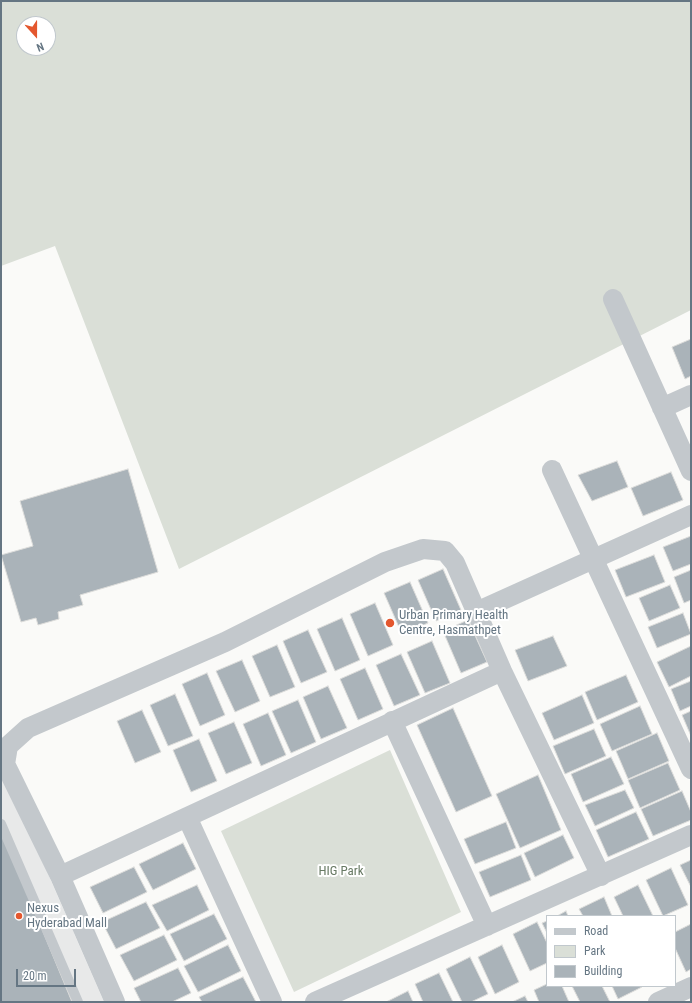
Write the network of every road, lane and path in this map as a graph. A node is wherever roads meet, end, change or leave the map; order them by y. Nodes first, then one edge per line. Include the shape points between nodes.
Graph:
1 (613, 299) dead end
2 (691, 395) edge
3 (662, 408) junction
4 (552, 470) dead end
5 (691, 471) edge
6 (691, 515) edge
7 (593, 559) junction
8 (476, 612) junction
9 (502, 671) junction
10 (392, 722) junction
11 (691, 769) edge
12 (186, 817) junction
13 (1, 824) edge
14 (691, 835) edge
15 (60, 876) junction
16 (601, 876) junction
17 (487, 926) junction
18 (691, 987) edge
19 (78, 1002) edge
20 (115, 1002) edge
21 (272, 1002) edge
22 (315, 1002) edge
23 (658, 1002) edge

1 - 3 street
2 - 3 street
3 - 5 street
4 - 7 street
6 - 7 street
7 - 8 street
7 - 11 street
8 - 9 street
8 - 15 street via 455,563 445,551 423,549 385,562 224,642 28,728 8,746 5,764
9 - 10 street
9 - 16 street
10 - 12 street
10 - 17 street
12 - 15 street
12 - 21 street
13 - 19 lane
14 - 16 street
15 - 20 street
16 - 17 street
17 - 22 street
18 - 23 street

